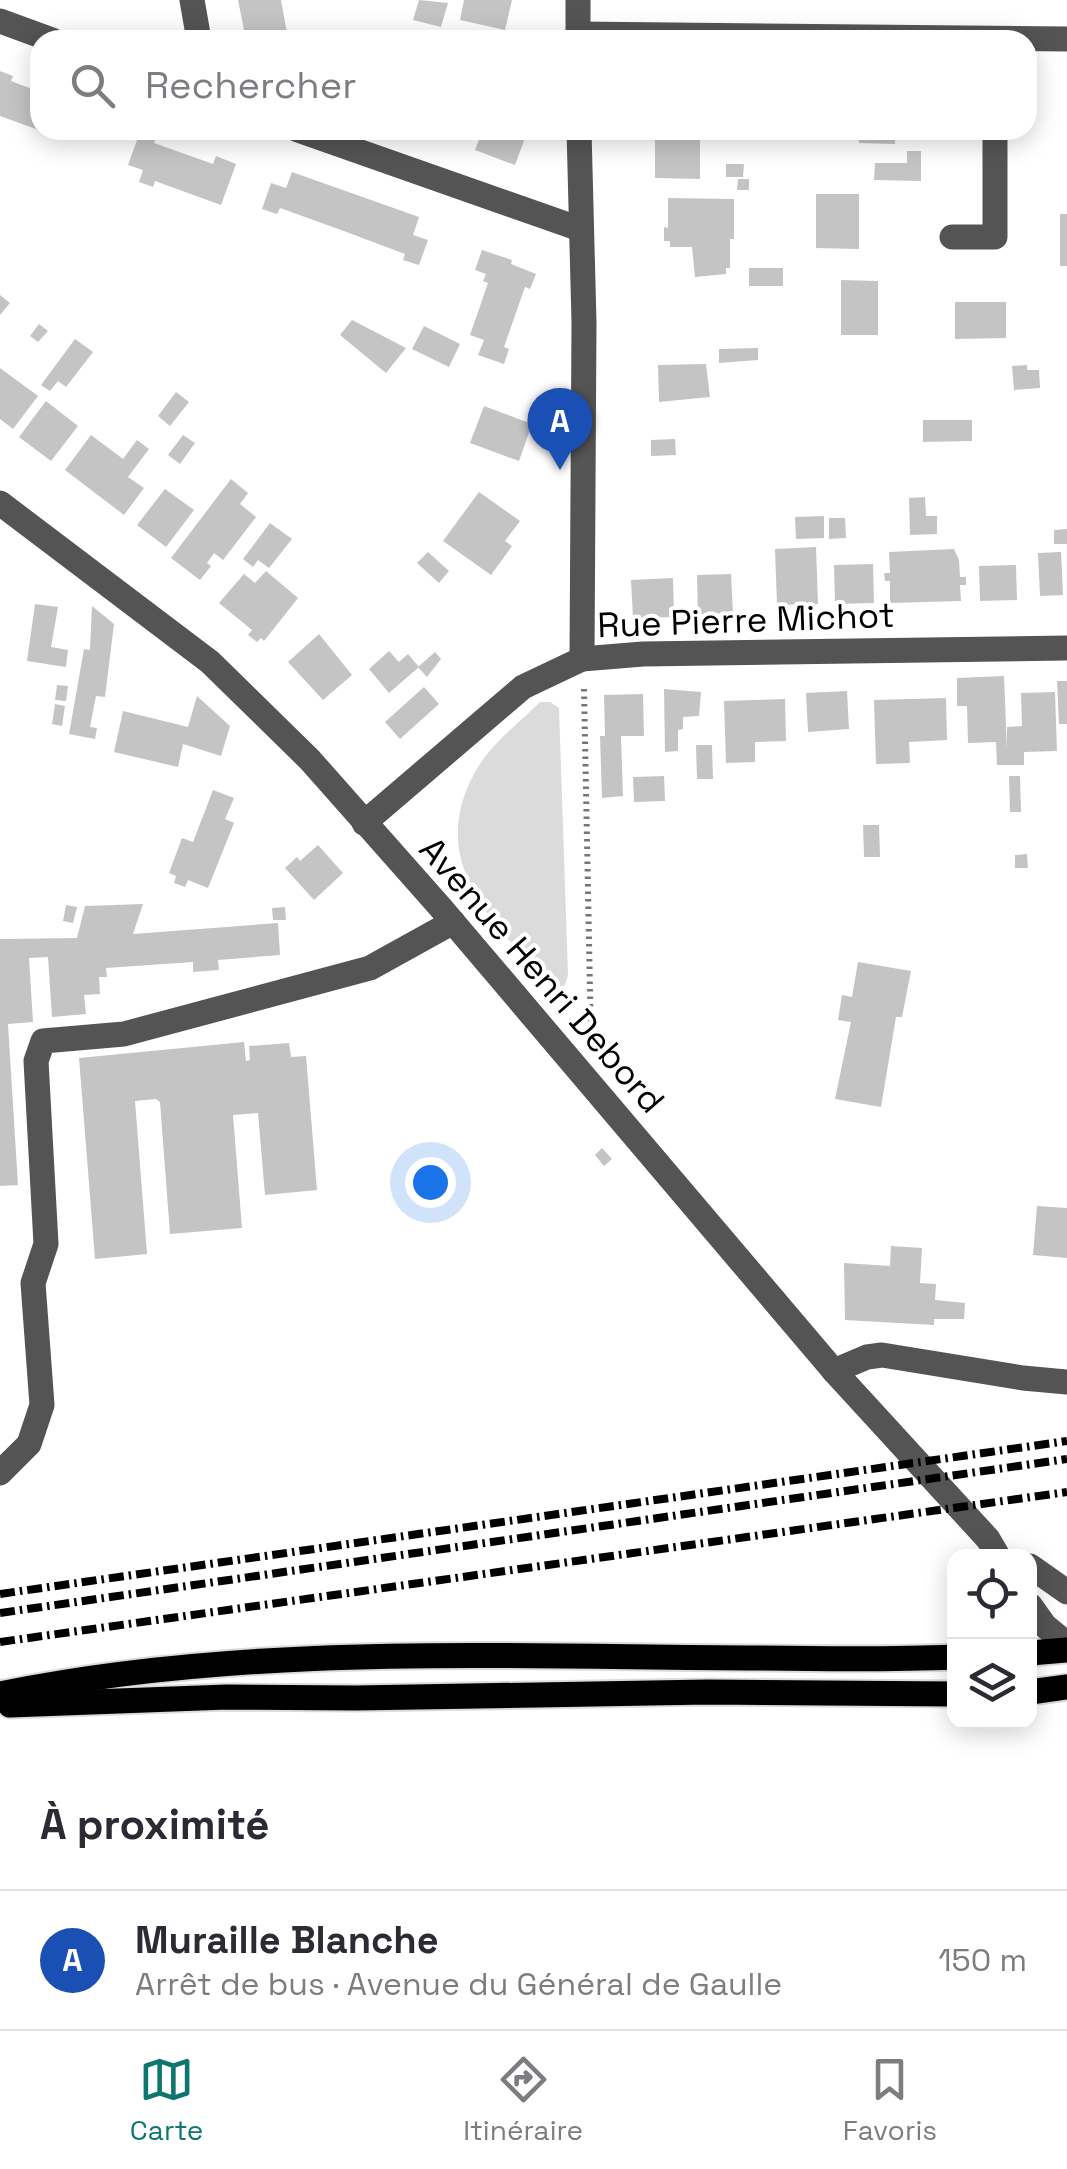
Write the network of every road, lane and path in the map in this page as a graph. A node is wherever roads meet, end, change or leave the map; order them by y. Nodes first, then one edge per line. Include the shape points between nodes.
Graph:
1 (192, 0) edge
2 (578, 0) edge
3 (0, 21) edge
4 (197, 30) edge
5 (578, 30) edge
6 (30, 32) edge
7 (1037, 39) edge
8 (1067, 39) edge
9 (327, 140) edge
10 (579, 140) edge
11 (995, 140) edge
12 (580, 228) junction
13 (952, 238) dead end
14 (0, 502) edge
15 (1067, 648) edge
16 (582, 659) junction
17 (364, 823) junction
18 (453, 922) junction
19 (592, 1087) junction
20 (834, 1372) junction
21 (1067, 1382) edge
22 (0, 1473) edge
23 (989, 1549) edge
24 (1037, 1571) edge
25 (1067, 1592) edge
26 (1037, 1617) edge
27 (947, 1646) edge
28 (1067, 1647) edge
29 (1037, 1651) edge
30 (947, 1657) edge
31 (914, 1659) junction
32 (947, 1686) edge
33 (1067, 1687) edge
34 (1037, 1691) edge
35 (0, 1694) edge
36 (947, 1694) edge
37 (903, 1695) junction
38 (0, 1705) edge

1 - 4 street
2 - 5 street
3 - 6 street
7 - 8 street
9 - 12 street
10 - 12 street
11 - 13 street via 995,237
12 - 16 street
14 - 17 street, Avenue Henri Debord via 210,662
15 - 16 street, Rue Pierre Michot
16 - 17 street, Rue Pierre Michot via 523,687
16 - 19 path
17 - 18 street, Avenue Henri Debord
18 - 19 street, Avenue Henri Debord
18 - 22 street via 370,968 124,1034 42,1041 36,1061 46,1244 33,1283 42,1405 29,1444
19 - 20 street, Avenue Henri Debord
20 - 21 street via 882,1355
20 - 23 street, Avenue Henri Debord
24 - 25 street
26 - 28 street
27 - 31 street
28 - 29 main road
30 - 31 main road
31 - 35 main road via 246,1661 125,1672
32 - 37 street
33 - 34 main road
36 - 37 main road
37 - 38 main road via 227,1697

